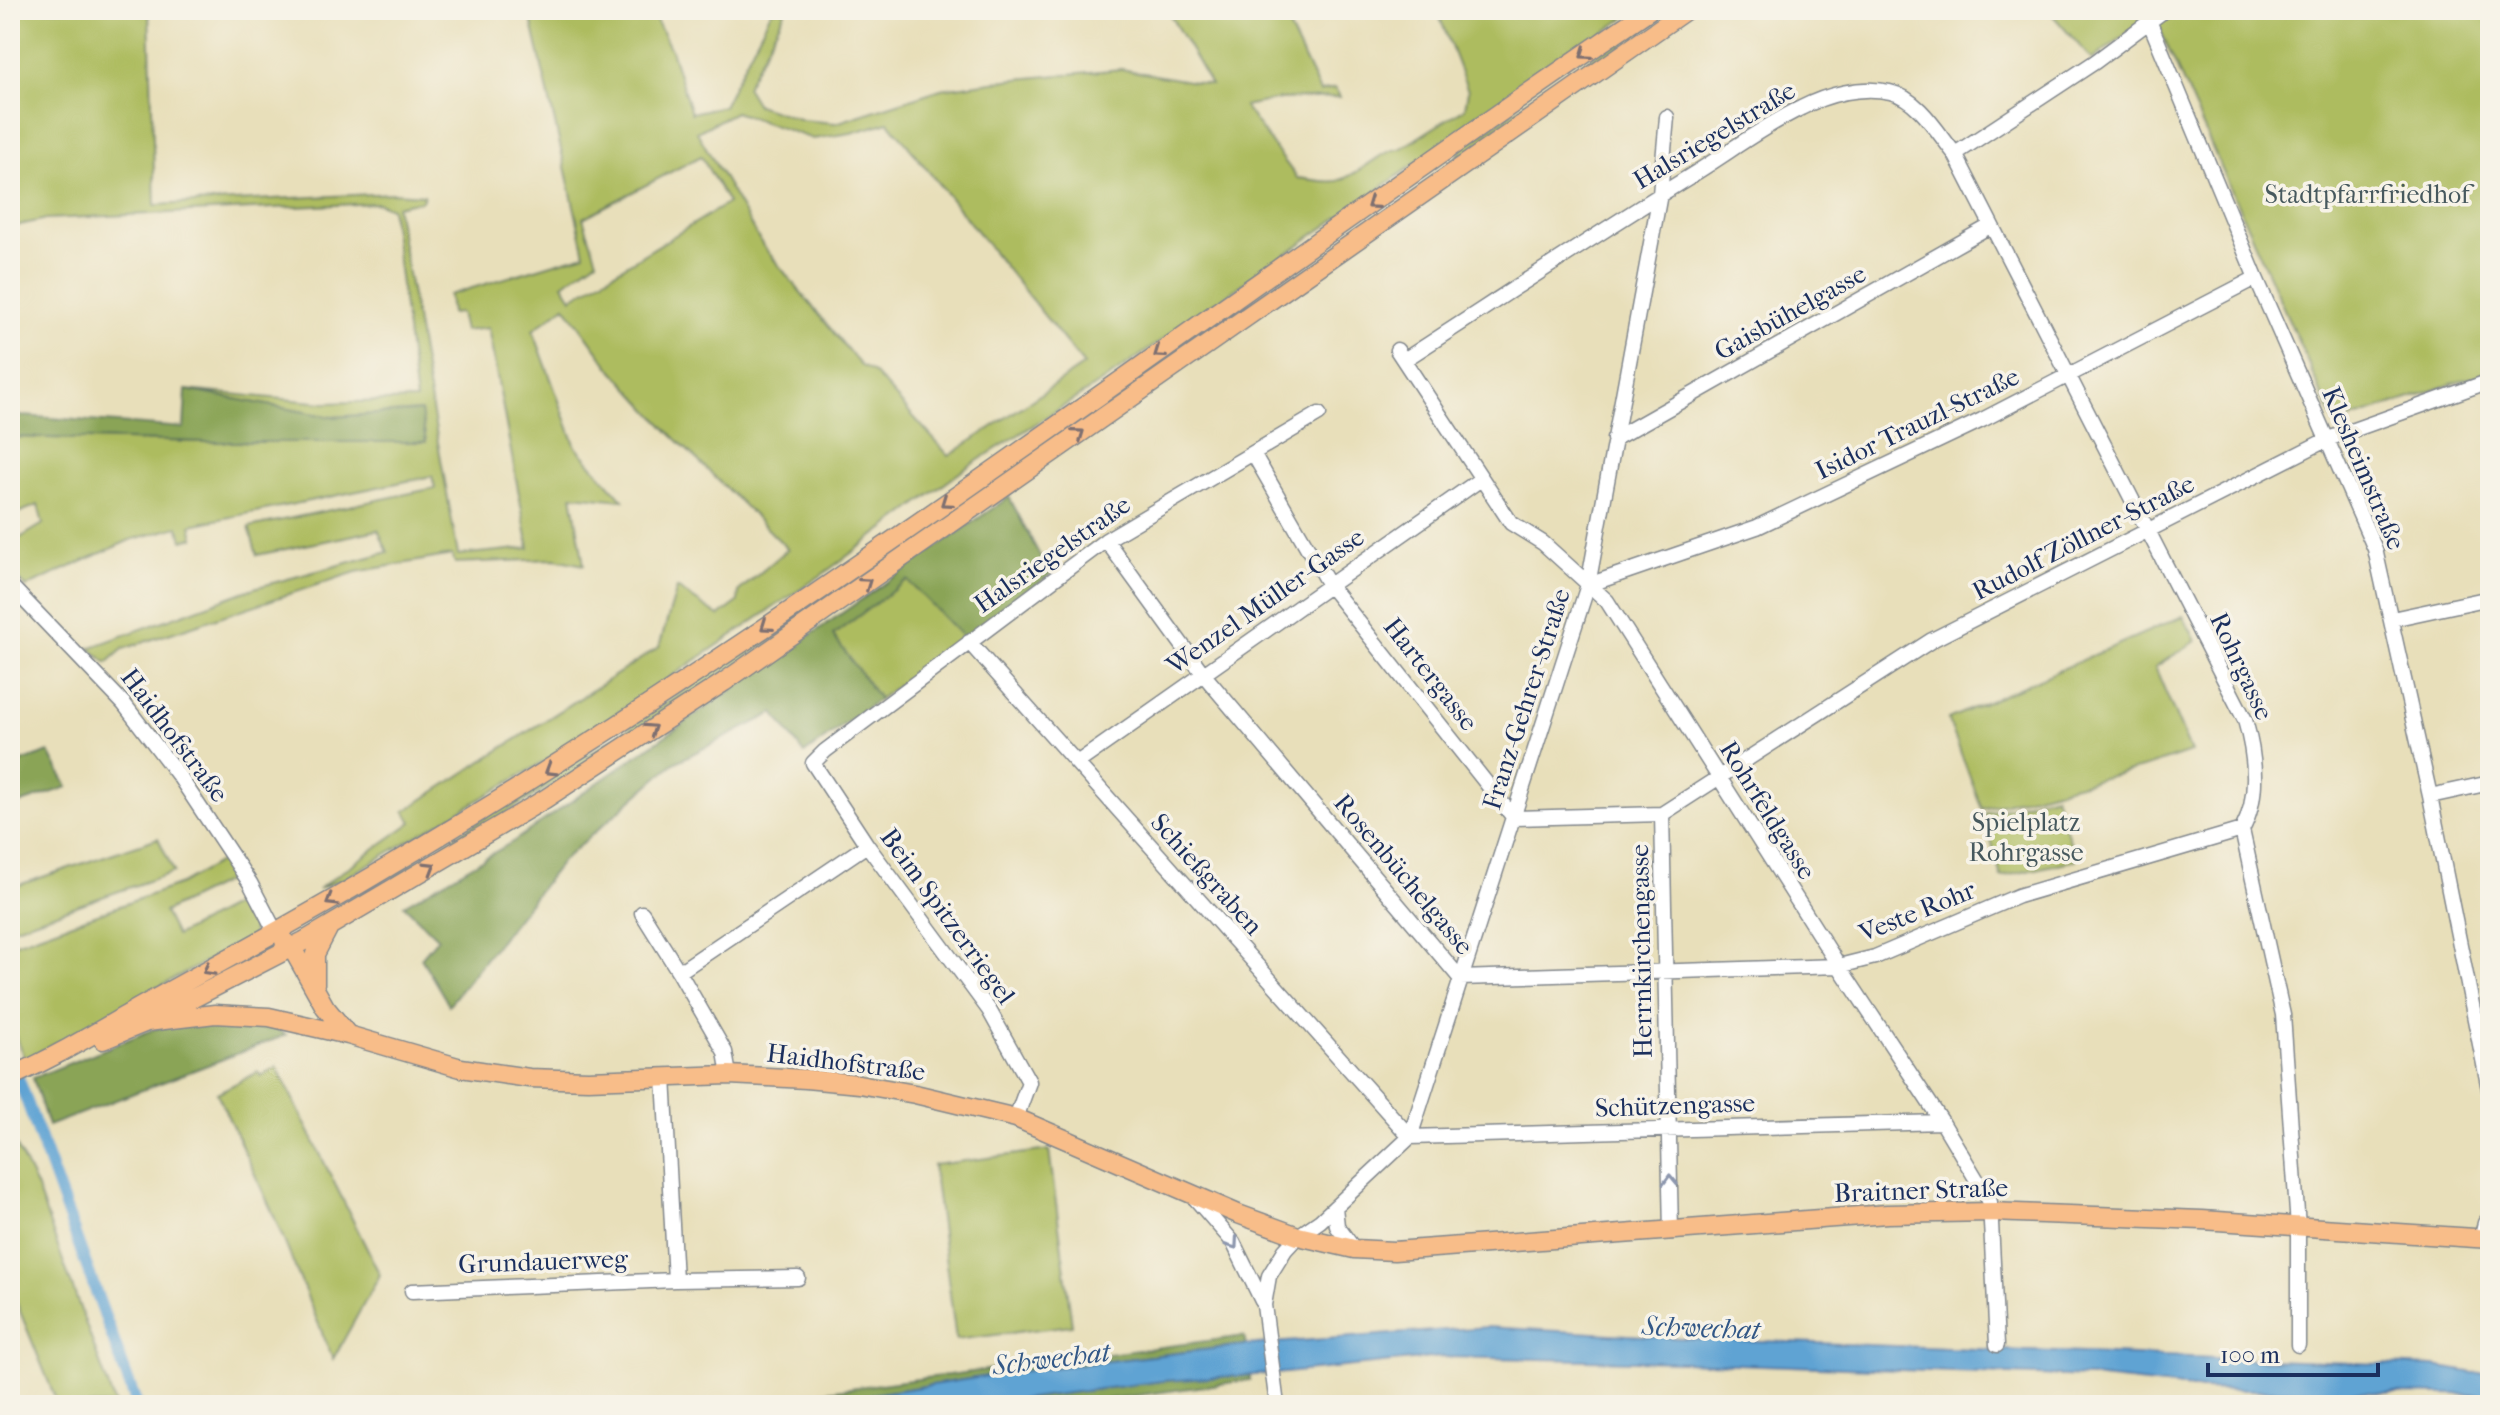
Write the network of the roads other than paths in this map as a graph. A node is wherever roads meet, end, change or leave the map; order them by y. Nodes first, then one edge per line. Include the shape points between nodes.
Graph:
1 (1649, 10) edge
2 (1686, 10) edge
3 (2165, 10) edge
4 (2150, 23) junction
5 (1667, 117) dead end
6 (1955, 154) junction
7 (1660, 194) junction
8 (1990, 226) junction
9 (2256, 278) junction
10 (1400, 355) joint
11 (2068, 374) junction
12 (2490, 381) edge
13 (1319, 414) dead end
14 (1614, 439) junction
15 (2328, 439) junction
16 (1254, 455) junction
17 (1481, 479) junction
18 (2149, 531) junction
19 (1106, 540) junction
20 (10, 585) edge
21 (1329, 585) junction
22 (1588, 585) junction
23 (2490, 598) edge
24 (2392, 619) junction
25 (969, 642) junction
26 (1204, 675) junction
27 (825, 751) joint
28 (1077, 763) junction
29 (1720, 779) junction
30 (2490, 783) edge
31 (2430, 796) junction
32 (1662, 814) junction
33 (1514, 818) junction
34 (2242, 830) junction
35 (867, 845) junction
36 (642, 913) dead end
37 (330, 926) junction
38 (276, 933) junction
39 (286, 951) junction
40 (1839, 966) junction
41 (679, 972) junction
42 (1667, 973) junction
43 (1460, 978) junction
44 (316, 991) junction
45 (147, 1022) junction
46 (329, 1031) junction
47 (348, 1035) junction
48 (66, 1051) junction
49 (18, 1073) edge
50 (729, 1075) junction
51 (664, 1077) junction
52 (2490, 1094) edge
53 (1016, 1118) junction
54 (1942, 1122) junction
55 (1668, 1129) junction
56 (1410, 1137) junction
57 (1188, 1191) junction
58 (1335, 1207) junction
59 (1991, 1212) junction
60 (2490, 1217) edge
61 (2298, 1227) junction
62 (1671, 1232) junction
63 (1298, 1236) junction
64 (2485, 1239) edge
65 (1354, 1249) junction
66 (798, 1278) dead end
67 (675, 1280) junction
68 (412, 1291) dead end
69 (1264, 1305) junction
70 (1997, 1345) dead end
71 (2298, 1345) dead end
72 (1277, 1405) edge

1 -> 38 main road via 710,666 513,793
37 -> 2 main road via 545,799 724,682
3 - 4 street
4 - 6 street
4 - 9 street, Klesheimstraße
5 - 7 street, Franz-Gehrer-Straße
6 - 7 street, Halsriegelstraße via 1909,102 1892,92 1853,92 1800,108
6 - 8 street, Rohrgasse
7 - 10 street, Halsriegelstraße
7 - 14 street, Franz-Gehrer-Straße
8 - 11 street, Rohrgasse
8 - 14 street, Gaisbühelgasse
9 - 11 street, Isidor Trauzl-Straße
9 - 15 street, Klesheimstraße
10 - 17 street, Rohrfeldgasse
11 - 18 street, Rohrgasse
11 - 22 street, Isidor Trauzl-Straße via 1757,527
12 - 15 street, Rudolf Zöllner-Straße
13 - 16 street, Halsriegelstraße
14 - 22 street, Franz-Gehrer-Straße
15 - 18 street, Rudolf Zöllner-Straße
15 - 24 street, Klesheimstraße via 2375,549
16 - 19 street, Halsriegelstraße
16 - 21 street, Hartergasse
17 - 21 street, Wenzel Müller-Gasse
17 - 22 street, Rohrfeldgasse via 1511,523 1543,543
18 - 29 street, Rudolf Zöllner-Straße via 1932,640
18 - 34 street, Rohrgasse via 2245,720 2254,777
19 - 25 street, Halsriegelstraße
19 - 26 street, Rosenbüchelgasse
20 - 38 street, Haidhofstraße via 124,704 170,764 250,883
21 - 26 street, Wenzel Müller-Gasse
21 - 33 street, Hartergasse
22 - 29 street, Rohrfeldgasse via 1607,601
22 - 33 street, Franz-Gehrer-Straße
23 - 24 street
24 - 31 street, Klesheimstraße
25 - 27 street, Halsriegelstraße
25 - 28 street, Schießgraben
26 - 28 street, Wenzel Müller-Gasse
26 - 43 street, Rosenbüchelgasse
27 - 35 street, Beim Spitzerriegel via 813,763
28 - 56 street, Schießgraben
29 - 32 street
29 - 40 street, Rohrfeldgasse
30 - 31 street
31 - 52 street, Klesheimstraße
32 - 33 street
32 - 42 street, Herrnkirchengasse
33 - 43 street, Franz-Gehrer-Straße
34 - 40 street, Veste Rohr via 2018,896 1875,957
34 - 61 street, Rohrgasse via 2283,1015
35 - 41 street
35 - 53 street, Beim Spitzerriegel via 996,1022 1029,1082
36 - 41 street
37 - 39 main road
37 - 44 main road via 315,954
38 - 39 main road, Haidhofstraße
38 -> 48 main road
39 - 44 main road, Haidhofstraße
39 - 45 main road
39 - 46 main road, Haidhofstraße via 313,1011
40 - 42 street, Rosenbüchelgasse
40 - 54 street, Rohrfeldgasse
41 - 50 street via 725,1052
42 - 43 street, Rosenbüchelgasse
42 - 55 street, Herrnkirchengasse
43 - 56 street, Franz-Gehrer-Straße
44 - 47 main road, Haidhofstraße
45 - 46 main road, Haidhofstraße via 249,1015
45 - 48 main road
46 - 47 main road, Haidhofstraße
47 - 51 main road, Haidhofstraße via 497,1074 588,1080
48 - 49 main road
50 - 51 main road, Haidhofstraße
50 - 53 main road, Haidhofstraße via 859,1084
51 - 67 street
53 - 57 main road, Haidhofstraße
54 - 55 street, Schützengasse
54 - 59 street, Rohrfeldgasse
55 - 56 street, Schützengasse
62 -> 55 street, Herrnkirchengasse
56 - 58 street, Franz-Gehrer-Straße
57 - 63 main road, Braitner Straße
57 -> 69 street, Haidhofstraße via 1233,1242
58 - 63 street, Franz-Gehrer-Straße
58 - 65 street via 1337,1226
59 - 61 main road, Braitner Straße
59 - 62 main road, Braitner Straße via 1887,1214
59 - 70 street, Rohrfeldgasse
60 - 64 street
61 - 64 main road, Braitner Straße
61 - 71 street, Rohrgasse
62 - 65 main road, Braitner Straße via 1394,1251
63 - 65 main road, Braitner Straße
63 - 69 street, Franz-Gehrer-Straße via 1269,1276
66 - 67 street, Grundauerweg
67 - 68 street, Grundauerweg
69 - 72 street

